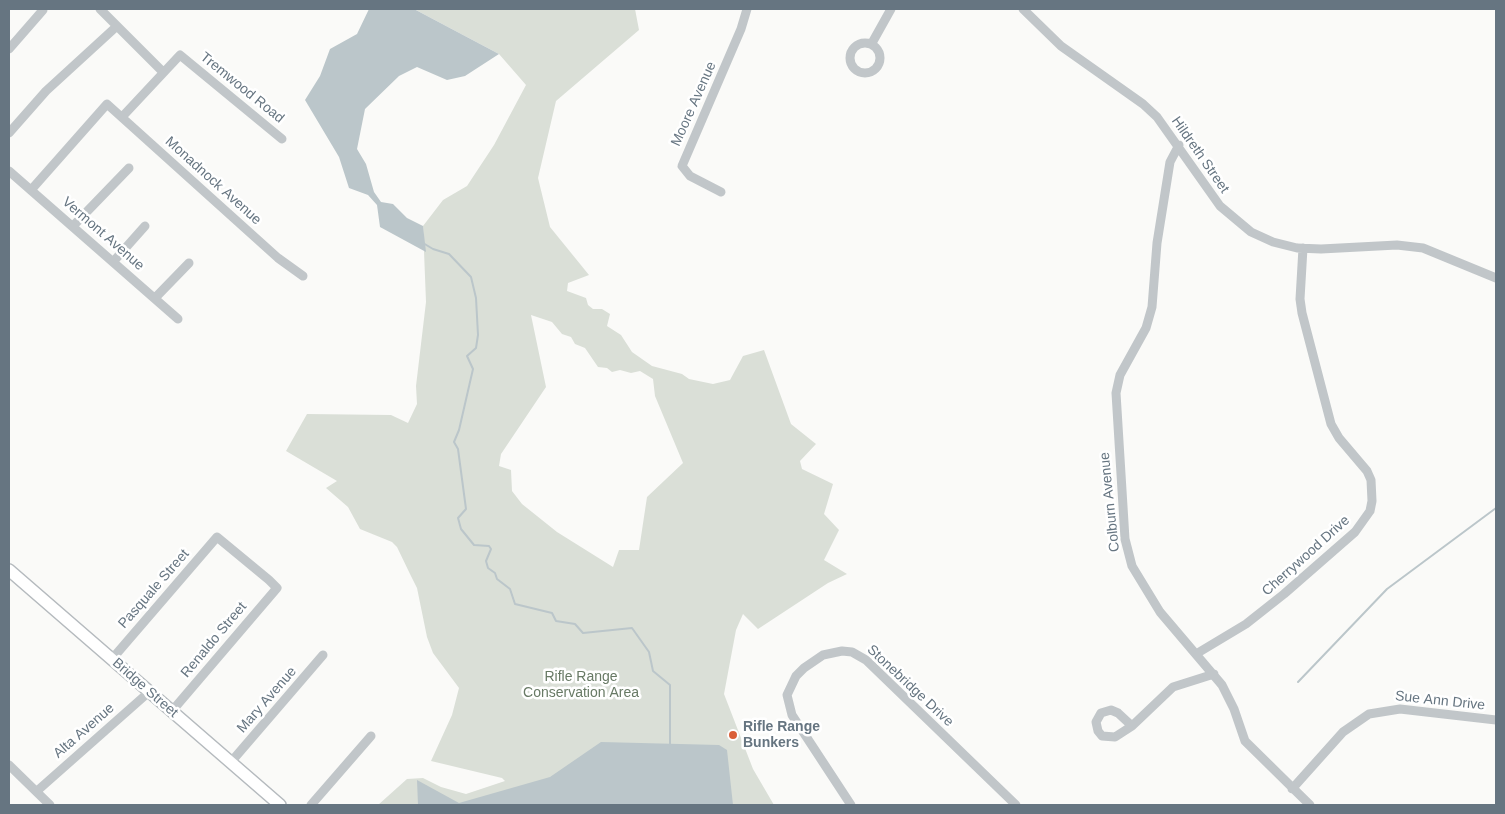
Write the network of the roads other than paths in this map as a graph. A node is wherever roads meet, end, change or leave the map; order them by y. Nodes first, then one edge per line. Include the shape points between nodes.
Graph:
1 (100, 9) edge
2 (747, 9) edge
3 (891, 9) edge
4 (1023, 9) edge
5 (43, 10) edge
6 (117, 26) junction
7 (872, 43) dead end
8 (9, 49) edge
9 (163, 72) junction
10 (122, 117) junction
11 (9, 133) edge
12 (282, 139) dead end
13 (1179, 145) junction
14 (129, 168) dead end
15 (9, 171) edge
16 (31, 190) junction
17 (721, 192) dead end
18 (73, 226) junction
19 (145, 226) dead end
20 (1303, 248) junction
21 (113, 262) junction
22 (189, 263) dead end
23 (303, 276) dead end
24 (1496, 278) edge
25 (155, 298) junction
26 (178, 318) dead end
27 (9, 570) edge
28 (277, 588) joint
29 (1196, 654) junction
30 (323, 655) dead end
31 (112, 659) junction
32 (1214, 674) junction
33 (149, 692) junction
34 (172, 711) junction
35 (1496, 720) edge
36 (1132, 726) dead end
37 (371, 736) dead end
38 (231, 762) junction
39 (9, 765) edge
40 (1292, 789) junction
41 (37, 791) junction
42 (50, 805) edge
43 (280, 805) edge
44 (311, 805) edge
45 (851, 805) edge
46 (1016, 805) edge
47 (1310, 805) edge

1 - 6 street
2 - 17 street, Moore Avenue via 682,166 690,176
3 - 7 street
4 - 13 street, Hildreth Street via 1062,47 1157,116
5 - 8 street
6 - 9 street
6 - 11 street via 46,92
9 - 10 street
9 - 12 street, Tremwood Road via 180,55
10 - 16 street, Monadnock Avenue via 107,104
10 - 23 street, Monadnock Avenue via 278,258
13 - 20 street, Hildreth Street via 1204,188 1234,220 1273,242
13 - 29 street, Colburn Avenue via 1170,162 1156,244 1152,307 1146,328 1120,375 1116,411 1125,539 1132,566 1160,612
14 - 18 street
15 - 16 street, Vermont Avenue
16 - 18 street, Vermont Avenue
18 - 21 street, Vermont Avenue
19 - 21 street
20 - 24 street, Hildreth Street via 1397,245 1423,248
20 - 29 street, Cherrywood Drive via 1302,313 1331,424 1371,480 1370,511 1355,532 1284,594 1246,624
21 - 25 street, Vermont Avenue
22 - 25 street
25 - 26 street, Vermont Avenue
27 - 31 main road, Bridge Street
28 - 31 street, Pasquale Street via 217,537
28 - 34 street, Renaldo Street
29 - 32 street, Colburn Avenue
30 - 38 street, Mary Avenue
31 - 33 main road, Bridge Street
32 - 36 street via 1173,687
32 - 40 street, Colburn Avenue via 1234,708 1245,741
33 - 34 main road, Bridge Street
33 - 41 street, Alta Avenue
34 - 38 main road, Bridge Street
35 - 40 street, Sue Ann Drive via 1400,708 1369,714 1343,732
37 - 44 street
38 - 43 main road, Bridge Street
39 - 41 street
40 - 47 street, Colburn Avenue
41 - 42 street
45 - 46 street, Stonebridge Drive via 792,715 787,695 796,676 804,668 823,656 842,651 852,652 866,660

